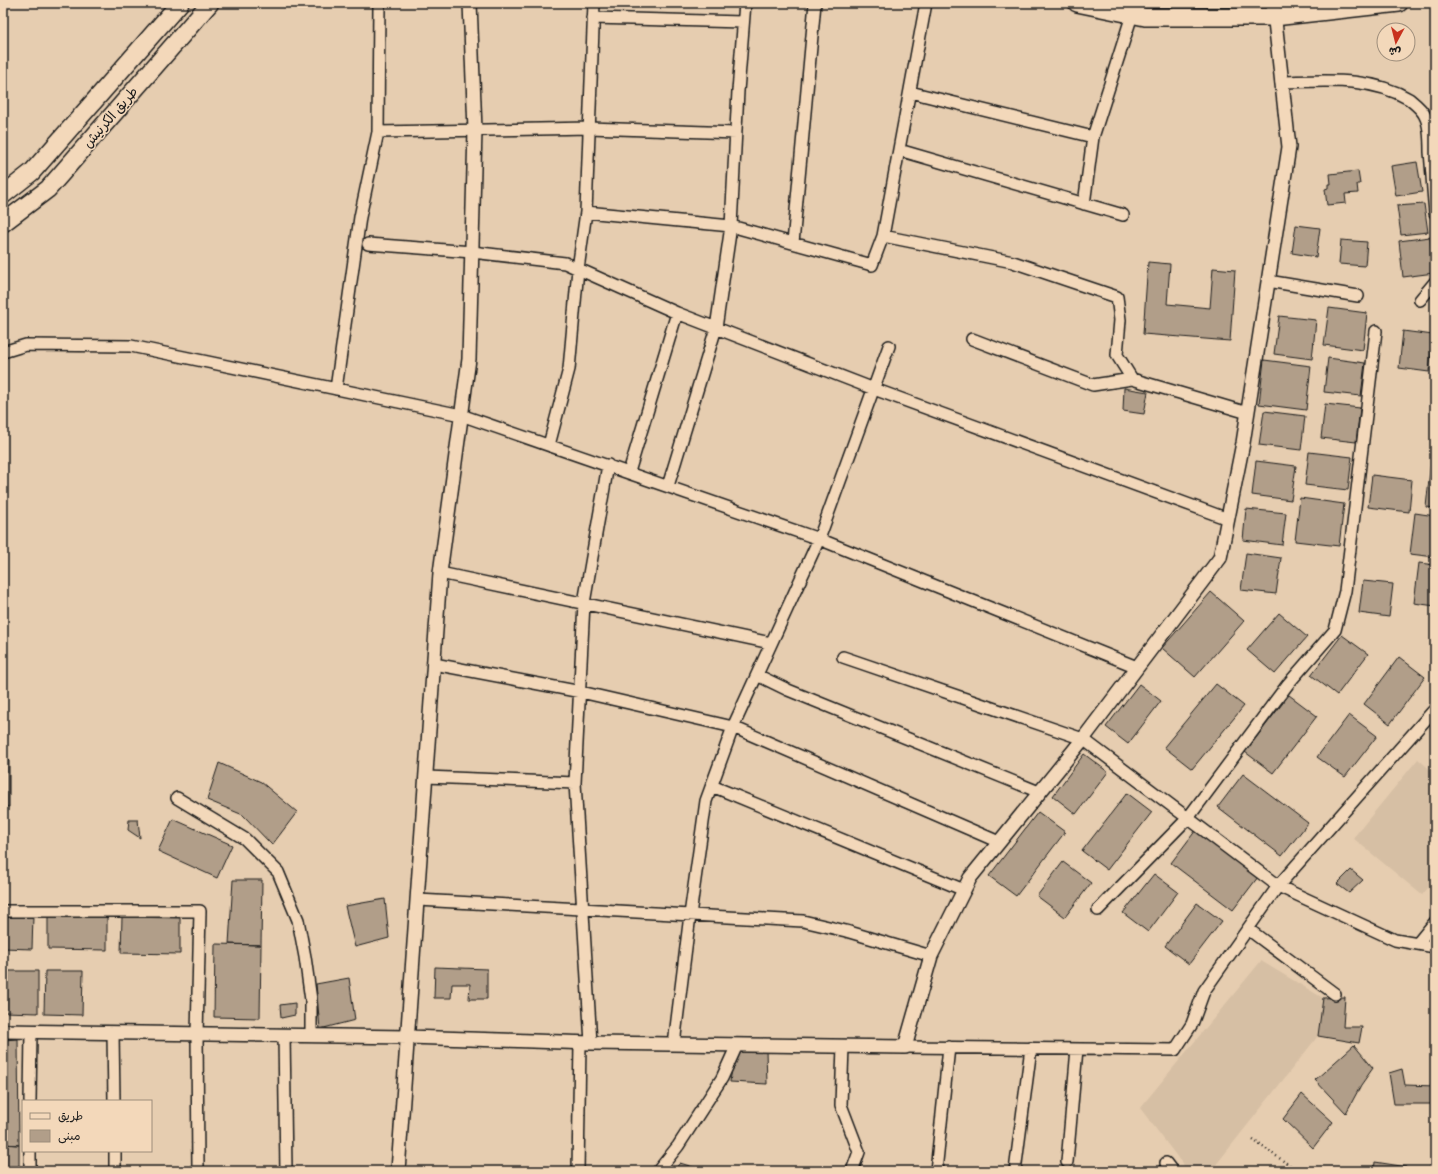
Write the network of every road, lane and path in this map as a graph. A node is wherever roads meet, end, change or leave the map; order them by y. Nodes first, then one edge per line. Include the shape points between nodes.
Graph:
1 (180, 3) edge
2 (210, 3) edge
3 (378, 3) edge
4 (470, 3) edge
5 (594, 3) edge
6 (745, 3) edge
7 (815, 3) edge
8 (926, 3) edge
9 (1077, 3) edge
10 (1399, 3) edge
11 (1274, 10) edge
12 (1132, 15) junction
13 (593, 18) junction
14 (743, 22) junction
15 (1281, 82) junction
16 (910, 92) junction
17 (589, 128) junction
18 (475, 130) junction
19 (378, 132) junction
20 (736, 133) junction
21 (1093, 137) junction
22 (899, 150) junction
23 (3, 194) edge
24 (1084, 204) junction
25 (586, 212) junction
26 (1435, 213) edge
27 (1123, 215) dead end
28 (3, 224) edge
29 (731, 226) junction
30 (883, 236) junction
31 (793, 243) junction
32 (368, 244) dead end
33 (472, 252) junction
34 (578, 269) junction
35 (1268, 281) junction
36 (1435, 282) edge
37 (1358, 296) dead end
38 (1420, 300) dead end
39 (677, 313) junction
40 (716, 328) junction
41 (1376, 331) dead end
42 (972, 339) dead end
43 (889, 346) dead end
44 (3, 352) edge
45 (1132, 379) junction
46 (336, 389) junction
47 (874, 389) junction
48 (1248, 413) junction
49 (461, 415) junction
50 (549, 445) junction
51 (608, 465) junction
52 (629, 472) junction
53 (668, 486) junction
54 (1228, 519) junction
55 (819, 539) junction
56 (440, 573) junction
57 (584, 603) junction
58 (771, 643) junction
59 (843, 657) dead end
60 (434, 664) junction
61 (1137, 667) junction
62 (757, 676) junction
63 (580, 692) junction
64 (1435, 709) edge
65 (733, 727) junction
66 (1083, 739) junction
67 (426, 777) junction
68 (575, 783) junction
69 (712, 786) junction
70 (1039, 792) junction
71 (177, 798) dead end
72 (1188, 818) junction
73 (999, 842) junction
74 (1278, 886) junction
75 (964, 890) junction
76 (418, 900) junction
77 (583, 909) junction
78 (1098, 910) dead end
79 (3, 911) edge
80 (690, 915) junction
81 (1435, 922) edge
82 (1248, 929) junction
83 (1417, 944) junction
84 (1435, 946) edge
85 (931, 956) junction
86 (1335, 994) dead end
87 (3, 1032) edge
88 (31, 1032) junction
89 (113, 1033) junction
90 (197, 1034) junction
91 (284, 1035) junction
92 (311, 1036) junction
93 (408, 1037) junction
94 (586, 1043) junction
95 (674, 1044) junction
96 (737, 1045) junction
97 (843, 1046) junction
98 (905, 1047) junction
99 (949, 1047) junction
100 (1031, 1048) junction
101 (1077, 1049) junction
102 (30, 1100) edge
103 (114, 1100) edge
104 (1253, 1140) dead end
105 (30, 1152) edge
106 (115, 1152) edge
107 (1067, 1162) dead end
108 (30, 1171) edge
109 (115, 1171) edge
110 (198, 1171) edge
111 (286, 1171) edge
112 (398, 1171) edge
113 (578, 1171) edge
114 (658, 1171) edge
115 (852, 1171) edge
116 (936, 1171) edge
117 (1015, 1171) edge
118 (1298, 1171) edge

1 - 23 main road, طريق الكرنيش via 32,172
2 - 28 main road, طريق الكرنيش via 48,189
3 - 19 street
4 - 18 street
5 - 13 street
6 - 14 street
7 - 31 street
8 - 16 street
9 - 12 main road
10 - 11 main road
11 - 12 main road via 1145,17
11 - 15 street
12 - 21 street
13 - 14 street
13 - 17 street
14 - 20 street
15 - 26 street via 1358,82 1385,88 1417,104 1426,117
15 - 35 street via 1289,147
16 - 21 street
16 - 22 street
17 - 18 street
17 - 20 street
17 - 25 street
18 - 19 street
18 - 33 street
19 - 46 street via 360,217
20 - 29 street
21 - 24 street
22 - 24 street
22 - 30 street
24 - 27 street
25 - 29 street
25 - 34 street
29 - 31 street
29 - 40 street
30 - 31 street via 872,265
30 - 45 street via 1012,262 1116,297 1120,320 1117,355
32 - 33 street
33 - 34 street via 565,263
33 - 49 street via 469,359
34 - 39 street
34 - 50 street via 569,369
35 - 37 street
35 - 48 street
36 - 38 street
39 - 40 street
39 - 52 street
40 - 47 street
40 - 53 street
41 - 72 street via 1345,591 1335,630 1288,684
42 - 45 street via 1093,385
43 - 47 street
44 - 46 street via 26,345 131,346
45 - 48 street
46 - 49 street
47 - 54 street
47 - 55 street
48 - 54 street
49 - 50 street
49 - 56 street
50 - 51 street
51 - 52 street
51 - 57 street
52 - 53 street
53 - 55 street
54 - 61 street via 1220,558
55 - 58 street
55 - 61 street
56 - 57 street
56 - 60 street
57 - 58 street
57 - 63 street
58 - 62 street
59 - 66 street
60 - 63 street
60 - 67 street
61 - 66 street
62 - 65 street
62 - 70 street
63 - 65 street
63 - 68 street
64 - 74 street
65 - 69 street
65 - 73 street
66 - 70 street
66 - 72 street
67 - 68 street
67 - 76 street
68 - 77 street
69 - 75 street
69 - 80 street via 706,801
70 - 73 street
71 - 92 street via 245,840 278,872 298,920 311,1000
72 - 74 street
72 - 78 street
73 - 75 street via 970,878
74 - 82 street
74 - 83 street via 1395,940
75 - 85 street
76 - 77 street
76 - 93 street
77 - 80 street
77 - 94 street
79 - 90 street via 200,911
80 - 85 street via 803,921 846,930
80 - 95 street
81 - 83 street
82 - 86 street
82 - 101 street via 1204,991 1192,1024 1174,1050
83 - 84 street
85 - 98 street
87 - 88 street
88 - 89 street
88 - 102 street
89 - 90 street
89 - 103 street
90 - 91 street
90 - 110 street
91 - 92 street
91 - 111 street
92 - 93 street
93 - 94 street
93 - 112 street
94 - 95 street
94 - 113 street
95 - 96 street
96 - 97 street
96 - 114 street via 722,1078 678,1146
97 - 98 street
97 - 115 street via 841,1105 859,1152
98 - 99 street
99 - 100 street
99 - 116 street
100 - 101 street
100 - 117 street
101 - 107 street
104 - 118 path
105 - 108 street
106 - 109 street

